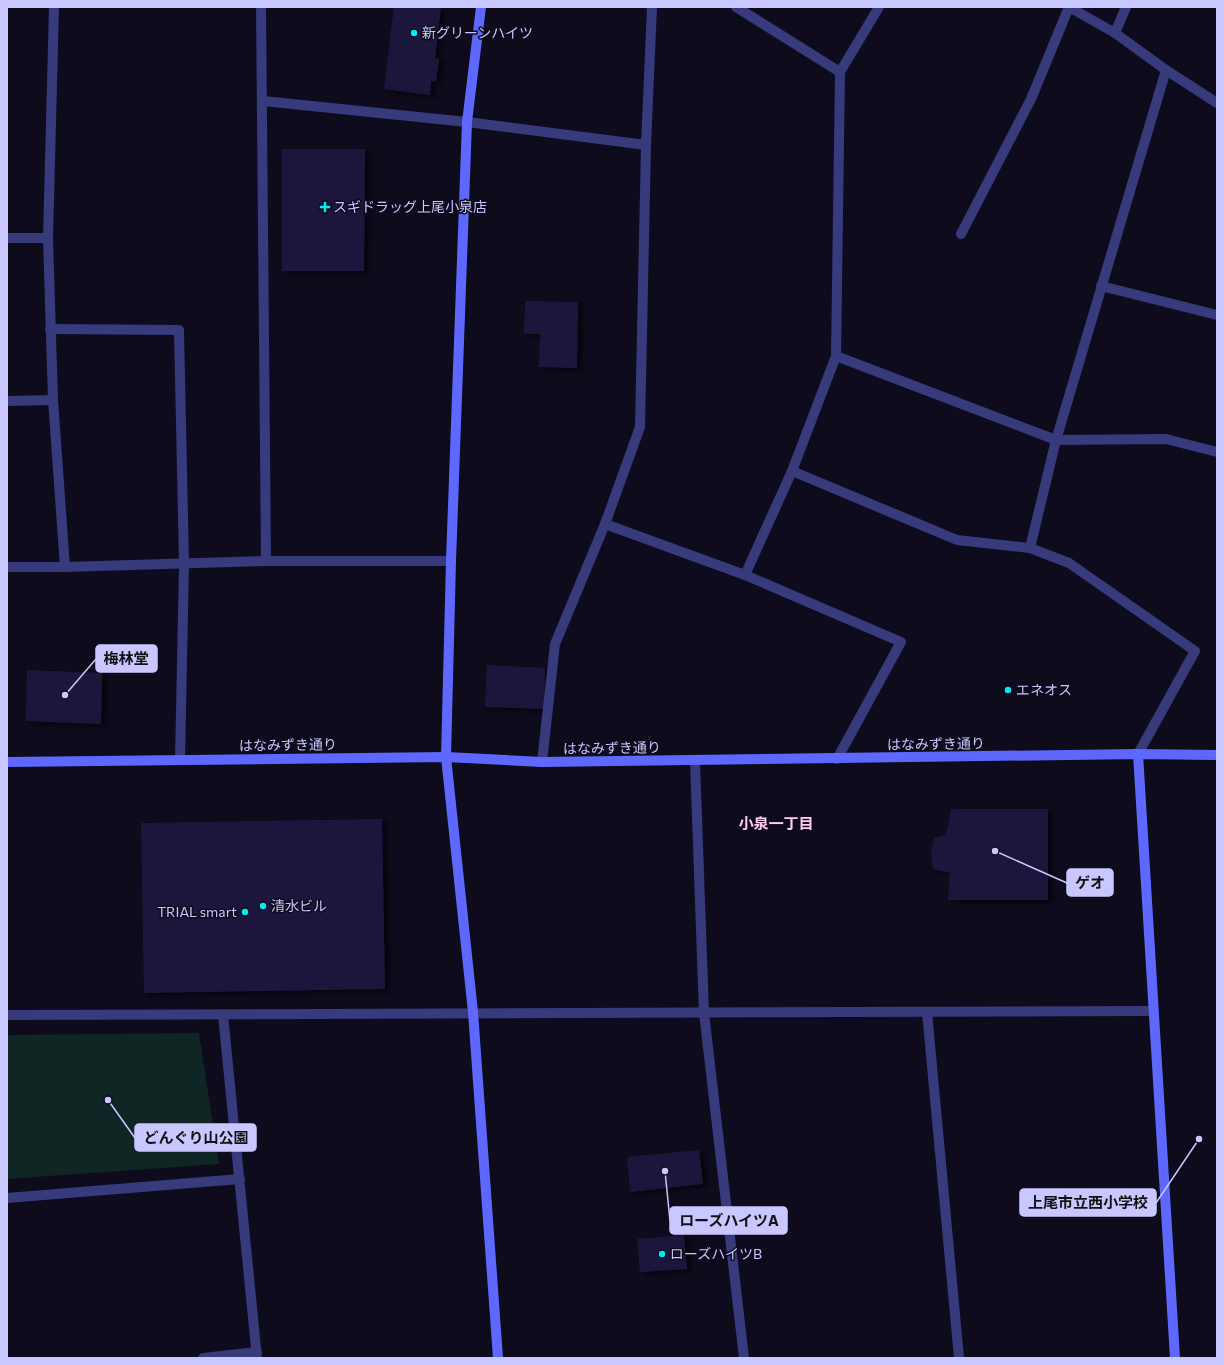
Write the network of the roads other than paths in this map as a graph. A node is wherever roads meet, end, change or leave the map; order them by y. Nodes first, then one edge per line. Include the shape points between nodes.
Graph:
1 (54, 7) edge
2 (261, 7) edge
3 (481, 7) edge
4 (652, 7) edge
5 (736, 7) edge
6 (880, 7) edge
7 (1069, 7) edge
8 (1126, 7) edge
9 (1115, 33) junction
10 (1166, 70) junction
11 (840, 72) junction
12 (263, 101) junction
13 (1217, 103) edge
14 (467, 122) junction
15 (646, 145) junction
16 (961, 234) dead end
17 (7, 238) edge
18 (48, 238) junction
19 (1101, 286) junction
20 (1217, 315) edge
21 (50, 329) junction
22 (836, 356) junction
23 (53, 400) junction
24 (7, 401) edge
25 (1056, 440) junction
26 (1217, 452) edge
27 (792, 471) junction
28 (605, 524) junction
29 (1030, 548) junction
30 (266, 561) junction
31 (451, 561) junction
32 (184, 564) junction
33 (7, 567) edge
34 (65, 567) junction
35 (745, 575) junction
36 (1138, 754) junction
37 (1217, 755) edge
38 (446, 757) junction
39 (837, 759) junction
40 (180, 760) junction
41 (695, 761) junction
42 (7, 762) edge
43 (542, 762) junction
44 (1153, 1011) junction
45 (473, 1012) junction
46 (927, 1012) junction
47 (704, 1013) junction
48 (7, 1015) edge
49 (224, 1015) junction
50 (240, 1179) junction
51 (7, 1198) edge
52 (257, 1355) edge
53 (203, 1358) edge
54 (498, 1358) edge
55 (744, 1358) edge
56 (959, 1358) edge
57 (1175, 1358) edge

1 - 18 street
2 - 12 street
3 - 14 street
4 - 15 street
5 - 11 street
6 - 11 street
7 - 9 street
7 - 16 street via 1031,99
8 - 9 street
9 - 10 street
10 - 13 street
10 - 19 street
11 - 22 street
12 - 14 street
12 - 30 street
14 - 15 street
14 - 31 street
15 - 28 street via 640,427
17 - 18 street
18 - 21 street
19 - 20 street
19 - 25 street
21 - 23 street
21 - 32 street via 179,330
22 - 25 street
22 - 27 street
23 - 24 street
23 - 34 street
25 - 26 street via 1166,439
25 - 29 street
27 - 29 street via 957,540
27 - 35 street
28 - 35 street
28 - 43 street via 555,644
29 - 36 street via 1069,563 1195,651
30 - 31 street
30 - 32 street
31 - 38 street
32 - 34 street
32 - 40 street
33 - 34 street
35 - 39 street via 901,642
36 - 37 street, はなみずき通り
36 - 39 street, はなみずき通り
36 - 44 street
38 - 40 street, はなみずき通り
38 - 43 street, はなみずき通り
38 - 45 street
39 - 41 street, はなみずき通り
40 - 42 street, はなみずき通り
41 - 43 street, はなみずき通り
41 - 47 street
44 - 46 street
44 - 57 street
45 - 47 street
45 - 49 street
45 - 54 street
46 - 47 street
46 - 56 street
47 - 55 street
48 - 49 street
49 - 50 street
50 - 51 street
50 - 52 street
52 - 53 street

